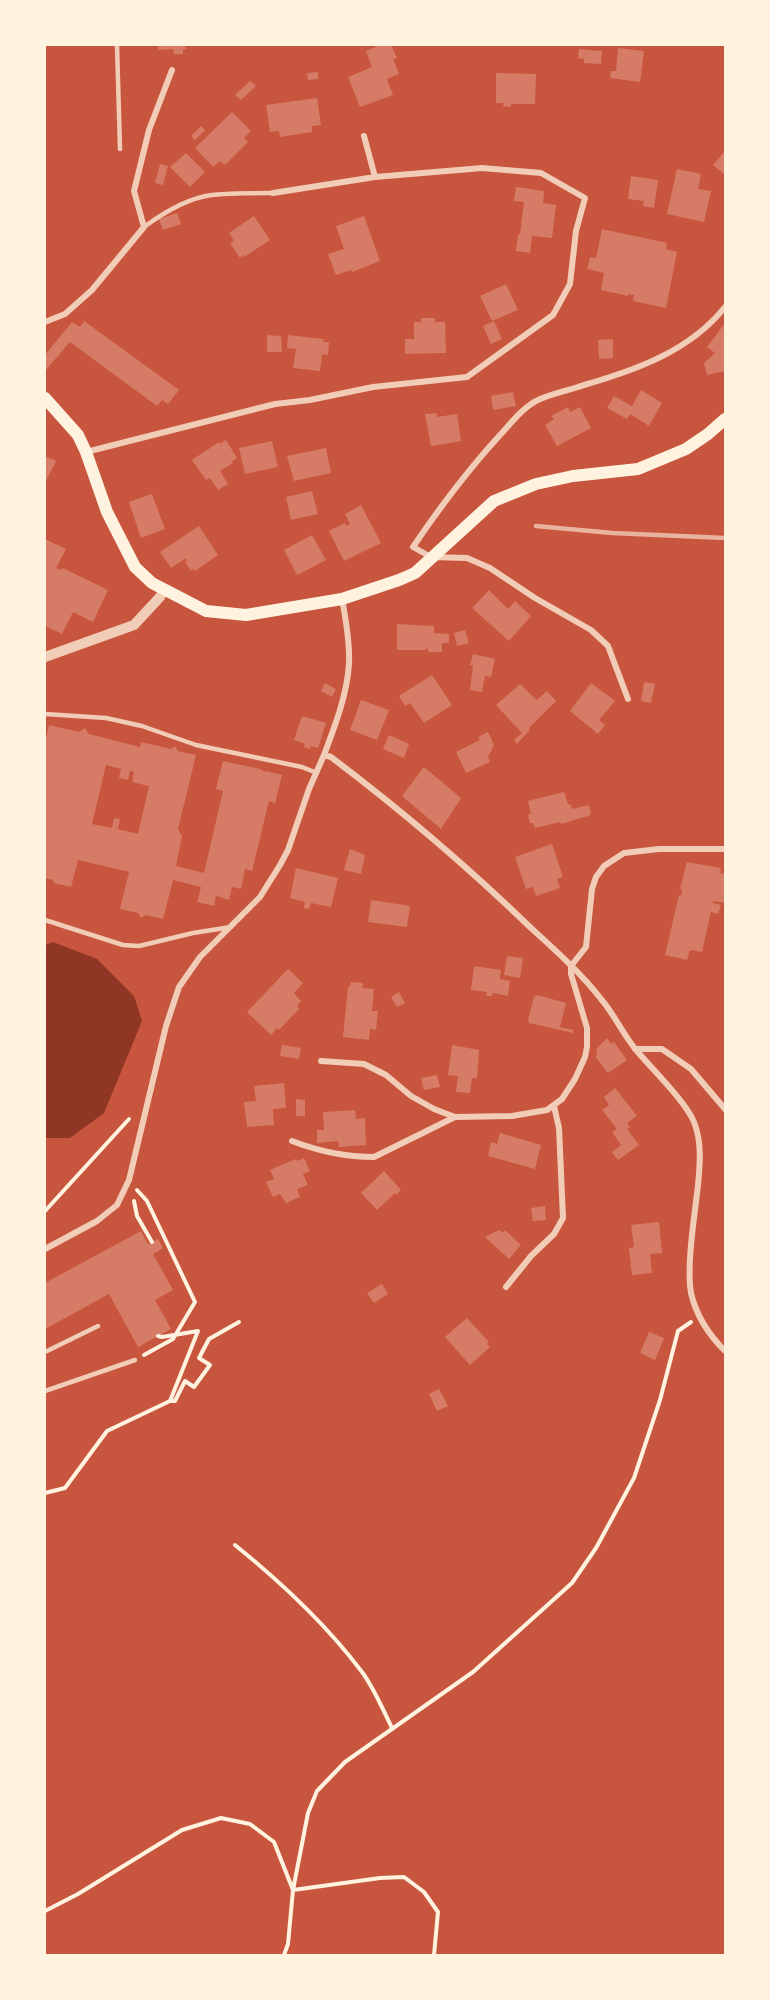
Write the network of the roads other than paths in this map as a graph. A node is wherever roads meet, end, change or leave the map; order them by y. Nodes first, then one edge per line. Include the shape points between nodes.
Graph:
1 (117, 45) edge
2 (172, 70) dead end
3 (364, 136) dead end
4 (120, 149) dead end
5 (375, 177) junction
6 (273, 193) joint
7 (144, 226) junction
8 (725, 307) edge
9 (45, 322) edge
10 (45, 398) edge
11 (725, 419) edge
12 (86, 452) junction
13 (431, 556) junction
14 (164, 590) junction
15 (342, 599) junction
16 (45, 657) edge
17 (628, 699) dead end
18 (45, 714) edge
19 (324, 755) junction
20 (317, 773) junction
21 (725, 849) edge
22 (45, 920) edge
23 (231, 927) junction
24 (571, 966) junction
25 (635, 1049) junction
26 (321, 1061) dead end
27 (554, 1106) junction
28 (725, 1109) edge
29 (455, 1117) junction
30 (292, 1140) dead end
31 (45, 1249) edge
32 (506, 1287) dead end
33 (98, 1326) dead end
34 (725, 1351) edge
35 (45, 1352) edge
36 (135, 1360) road end
37 (45, 1391) edge

1 - 4 lane
2 - 7 street via 148,130 135,191
3 - 5 street
5 - 6 street
5 - 12 street via 482,168 541,173 585,198 576,231 570,284 553,315 467,377 373,387 275,404
6 - 7 lane via 210,195
7 - 9 street via 92,290 65,314
8 - 13 street via 676,349 655,361 540,399 524,409 466,473 413,547
10 - 12 main road via 78,435
11 - 13 main road via 686,448 638,469 536,484 494,501
12 - 14 main road via 107,512 135,567
13 - 15 main road via 415,573
13 - 17 street via 466,558 490,568 591,630 608,646
14 - 15 main road via 206,611 246,615
14 - 16 street via 134,624
15 - 19 street via 349,664 339,716
18 - 20 lane via 115,720 196,745
19 - 20 street
19 - 24 street via 393,804
20 - 23 street via 280,865 260,897
21 - 24 street via 624,853 604,866 592,889 586,947
22 - 23 lane via 123,945 139,946
23 - 31 street via 200,957 180,987 166,1026 129,1180 117,1205 97,1221
24 - 25 street via 602,999
24 - 27 street via 587,1028 587,1047 575,1079
25 - 28 street via 662,1049 691,1069
25 - 34 street via 693,1120 700,1163 691,1292 699,1316
26 - 29 street via 364,1064 411,1096
27 - 29 street via 512,1116
27 - 32 street via 559,1128 563,1218 554,1234
29 - 30 street via 374,1157 316,1150
33 - 35 lane
36 - 37 lane

